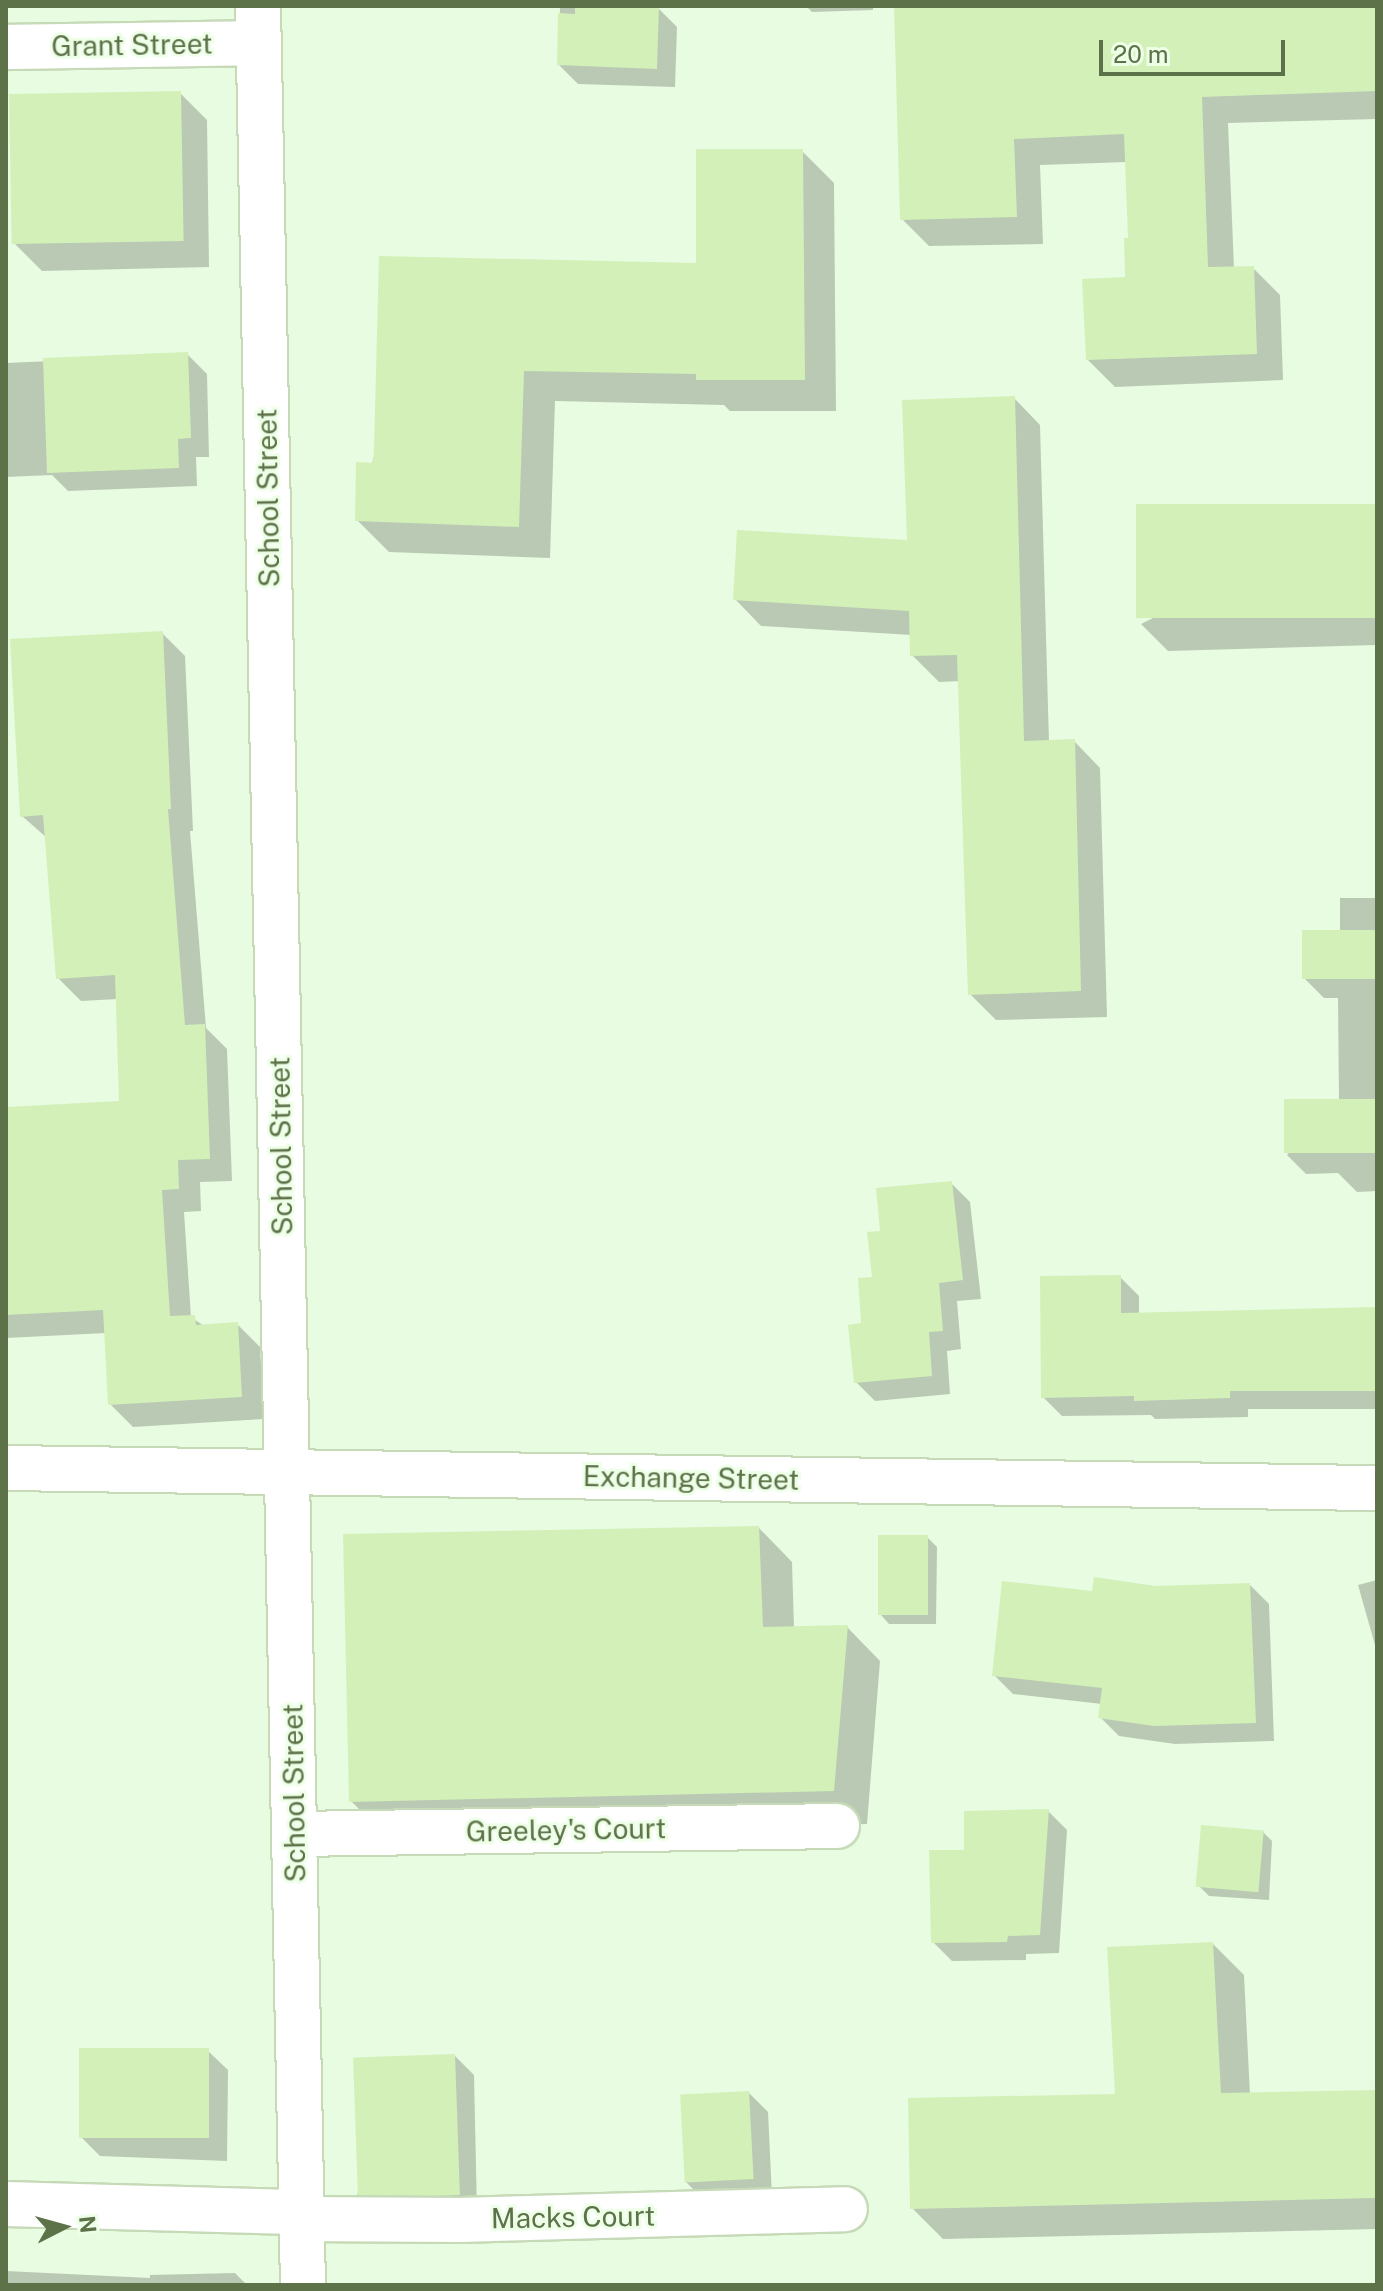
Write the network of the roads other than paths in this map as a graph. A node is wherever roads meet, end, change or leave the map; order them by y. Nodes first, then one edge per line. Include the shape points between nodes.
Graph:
1 (258, 25) edge
2 (6, 47) edge
3 (6, 1468) edge
4 (288, 1472) junction
5 (1377, 1488) edge
6 (837, 1826) dead end
7 (294, 1834) junction
8 (6, 2204) edge
9 (845, 2209) dead end
10 (301, 2215) junction
11 (303, 2285) edge

1 - 2 street, Grant Street
1 - 4 street, School Street
3 - 4 street, Exchange Street
4 - 5 street, Exchange Street
4 - 7 street, School Street
6 - 7 street, Greeley's Court
7 - 10 street, School Street
8 - 10 street, Macks Court
9 - 10 street, Macks Court via 460,2220
10 - 11 street, School Street

